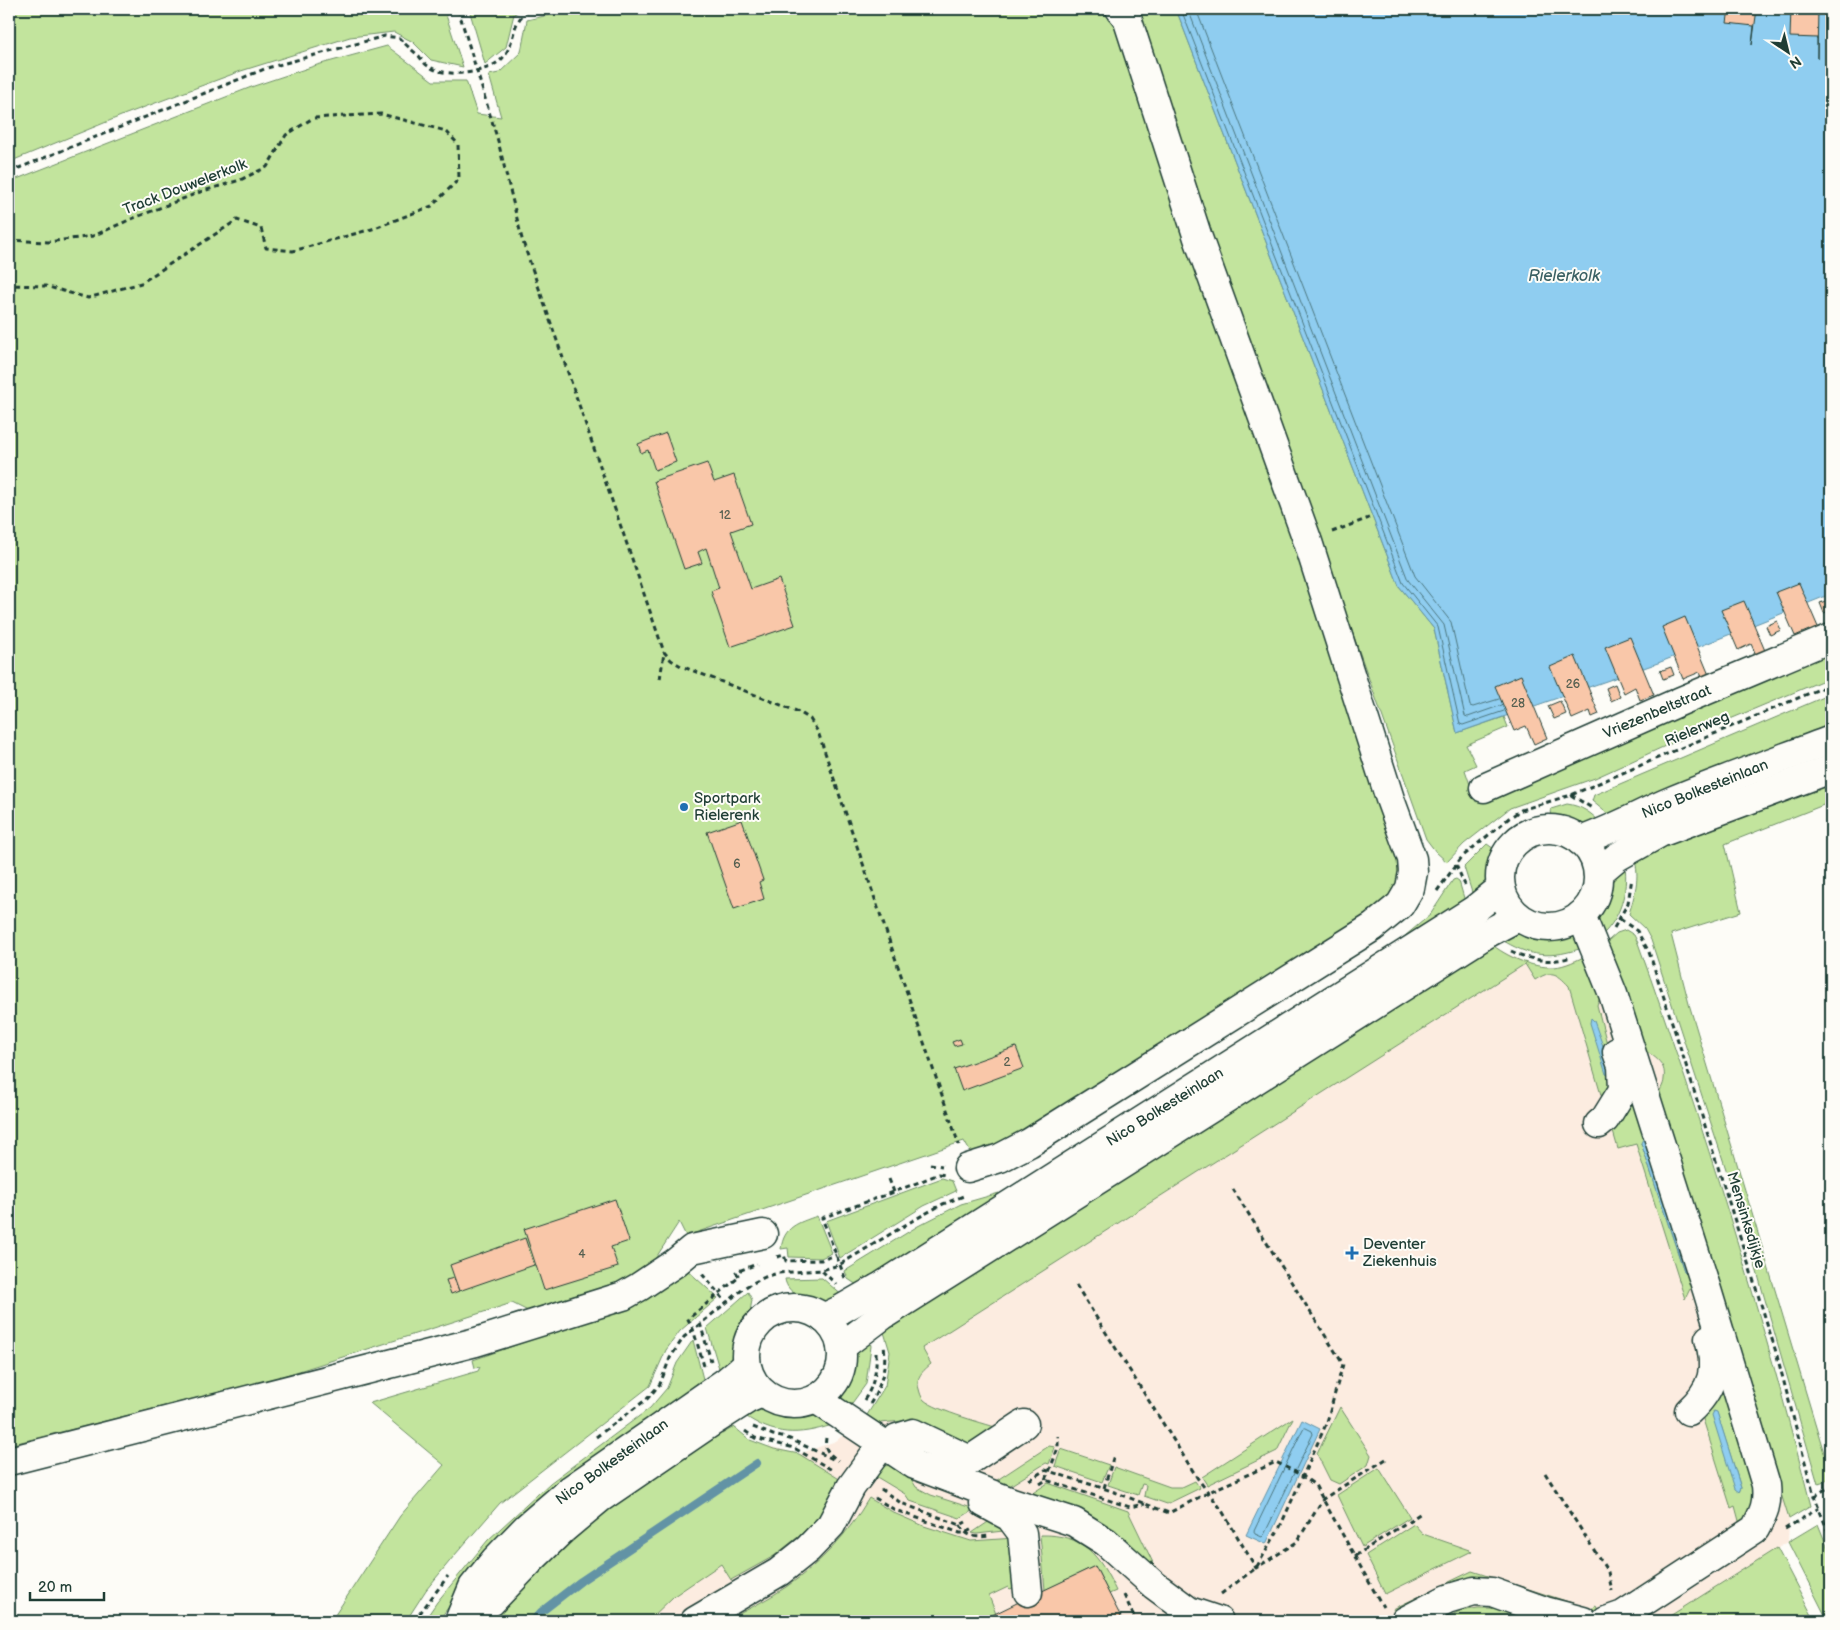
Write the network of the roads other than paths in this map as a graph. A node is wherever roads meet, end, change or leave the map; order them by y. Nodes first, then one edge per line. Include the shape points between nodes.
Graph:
1 (1120, 9) edge
2 (1831, 638) edge
3 (1831, 740) edge
4 (1831, 769) edge
5 (1484, 788) dead end
6 (1580, 841) junction
7 (1598, 873) junction
8 (1501, 888) junction
9 (1581, 915) junction
10 (1518, 917) junction
11 (1613, 994) junction
12 (1599, 1124) dead end
13 (968, 1168) road end
14 (766, 1247) road end
15 (1707, 1290) junction
16 (823, 1318) junction
17 (842, 1347) junction
18 (746, 1365) junction
19 (762, 1394) junction
20 (816, 1400) junction
21 (1689, 1411) dead end
22 (890, 1441) junction
23 (9, 1461) edge
24 (915, 1465) junction
25 (966, 1472) dead end
26 (1019, 1504) junction
27 (1154, 1585) junction
28 (1394, 1614) edge
29 (1543, 1616) edge
30 (1210, 1618) edge
31 (460, 1621) edge
32 (695, 1621) edge
33 (1173, 1621) edge
34 (1583, 1621) edge
35 (1606, 1621) edge

1 - 13 street via 1128,18 1198,238 1308,542 1412,859 1413,872 1410,888 1400,905 1373,927 1030,1143 1000,1158
2 - 5 street, Vriezenbeltstraat
3 - 6 street, Nico Bolkesteinlaan via 1707,786
4 - 7 street, Nico Bolkesteinlaan via 1660,833
6 - 7 street via 1589,850
6 - 8 street via 1553,829 1524,836 1504,858
7 - 9 street via 1594,896
8 - 10 street via 1507,904
8 - 16 street, Nico Bolkesteinlaan via 1440,932 880,1287
9 - 10 street via 1563,925 1543,927
9 - 11 street
10 - 17 street, Nico Bolkesteinlaan via 890,1311
11 - 12 street via 1608,1022 1622,1066 1623,1090
11 - 15 street
14 - 23 street via 692,1249 623,1296 502,1335
15 - 21 street via 1698,1301 1714,1354 1713,1377
15 - 35 street via 1766,1485 1764,1512 1755,1529 1623,1615
16 - 17 street via 835,1331
16 - 18 street via 800,1308 788,1308 764,1318 748,1339
17 - 20 street via 842,1363 837,1378
18 - 19 street
18 - 31 street, Nico Bolkesteinlaan via 570,1490 527,1527 473,1586
19 - 20 street via 783,1404 805,1404
19 - 31 street, Nico Bolkesteinlaan via 712,1422 599,1499 562,1530 491,1602
20 - 22 street
22 - 24 street
22 - 25 street via 913,1433 970,1460 1040,1430 982,1468
22 - 32 street via 852,1487 831,1525 808,1549 779,1572
24 - 26 street
24 - 26 street via 939,1490 984,1502 1010,1517 1022,1533 1034,1590 1029,1531
26 - 27 street via 1091,1531
27 - 30 street via 1189,1611
27 - 33 street
28 - 29 street via 1474,1591 1492,1592
29 - 34 street

